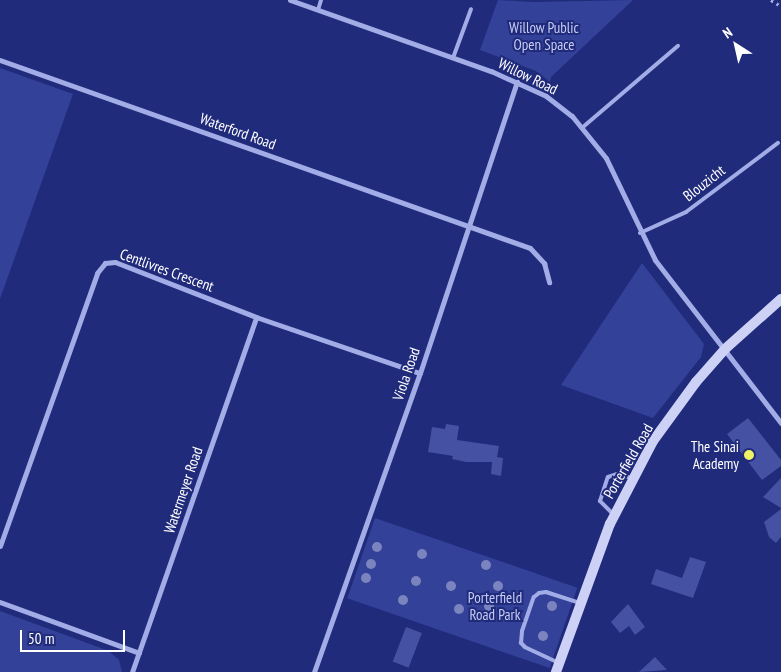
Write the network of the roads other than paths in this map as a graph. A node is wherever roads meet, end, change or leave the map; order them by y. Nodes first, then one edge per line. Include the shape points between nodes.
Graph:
1 (290, 0) edge
2 (321, 0) edge
3 (471, 9) dead end
4 (318, 10) junction
5 (678, 46) dead end
6 (453, 58) junction
7 (0, 60) edge
8 (517, 82) junction
9 (583, 127) junction
10 (778, 143) dead end
11 (467, 226) junction
12 (640, 233) junction
13 (549, 282) dead end
14 (781, 299) edge
15 (256, 317) junction
16 (725, 349) junction
17 (420, 372) junction
18 (781, 423) edge
19 (632, 478) junction
20 (614, 516) junction
21 (0, 546) edge
22 (0, 602) edge
23 (580, 603) junction
24 (139, 653) junction
25 (557, 668) edge
26 (132, 672) edge
27 (314, 672) edge

1 - 4 street, Willow Road
2 - 4 lane
3 - 6 lane
4 - 6 street, Willow Road
5 - 9 lane
6 - 8 street, Willow Road
7 - 11 street, Waterford Road
8 - 9 street, Willow Road via 546,96
8 - 11 street, Viola Road
9 - 12 street, Willow Road via 606,158
10 - 12 lane, Blouzicht via 686,212
11 - 13 street, Waterford Road via 530,248 544,263
11 - 17 street, Viola Road
12 - 16 street, Willow Road via 674,286
14 - 16 street, Porterfield Road
15 - 17 street, Centlivres Crescent
15 - 21 street, Centlivres Crescent via 116,262 101,266
15 - 24 street, Watermeyer Road
16 - 18 street, Willow Road
16 - 19 street, Porterfield Road via 696,382
17 - 27 street, Viola Road
19 - 20 street, Porterfield Road
19 - 20 lane via 617,474 608,477 600,501
20 - 23 street, Porterfield Road
22 - 24 street
23 - 25 street, Porterfield Road
23 - 25 lane via 546,592 539,593 534,597 522,630 521,643
24 - 26 street, Watermeyer Road

